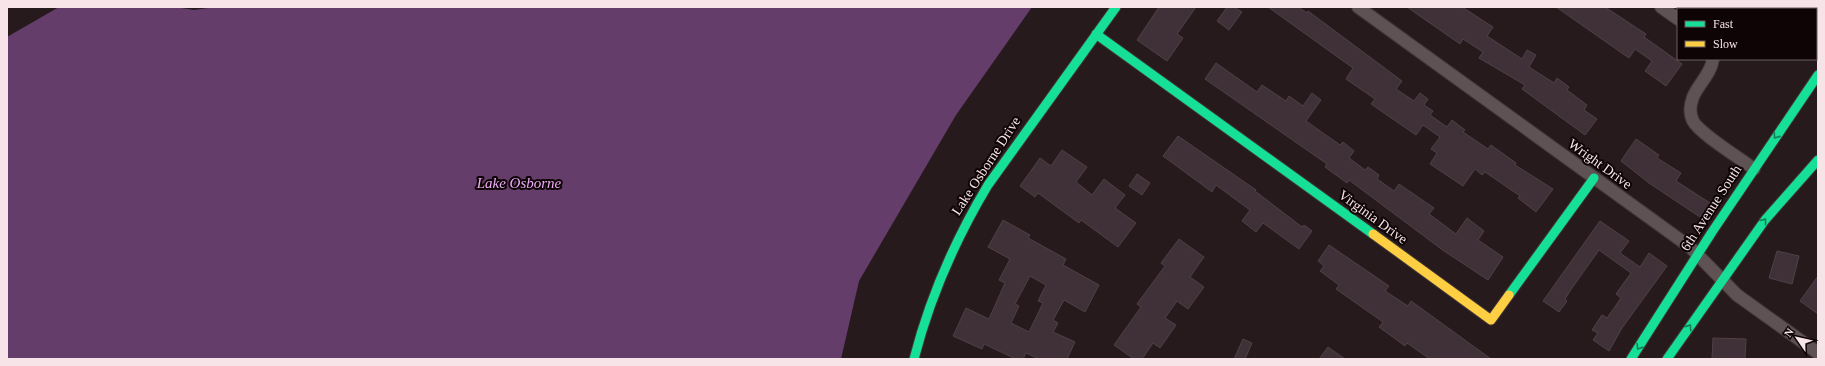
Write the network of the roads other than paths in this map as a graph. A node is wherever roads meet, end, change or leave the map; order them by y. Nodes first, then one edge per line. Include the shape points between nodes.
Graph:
1 (1116, 7) edge
2 (1358, 7) edge
3 (1661, 7) edge
4 (1677, 18) edge
5 (1096, 34) junction
6 (1713, 60) edge
7 (1818, 75) edge
8 (1818, 160) edge
9 (1754, 169) junction
10 (1594, 178) junction
11 (1697, 254) junction
12 (1722, 279) junction
13 (1818, 353) edge
14 (914, 359) edge
15 (1631, 359) edge
16 (1667, 359) edge

1 - 5 street, Lake Osborne Drive
2 - 10 street, Wright Drive
3 - 4 street
5 - 10 street, Virginia Drive via 1491,320
5 - 14 street, Lake Osborne Drive via 992,178 970,214 948,256 931,300
6 - 9 street via 1691,105 1693,121 1701,130
7 -> 9 street, 6th Avenue South
12 -> 8 street via 1765,220
9 - 11 street, 6th Avenue South
10 - 11 street, Wright Drive
11 - 12 street, Wright Drive
11 -> 15 street, 6th Avenue South
12 - 13 street, Wright Drive via 1737,295
16 -> 12 street

